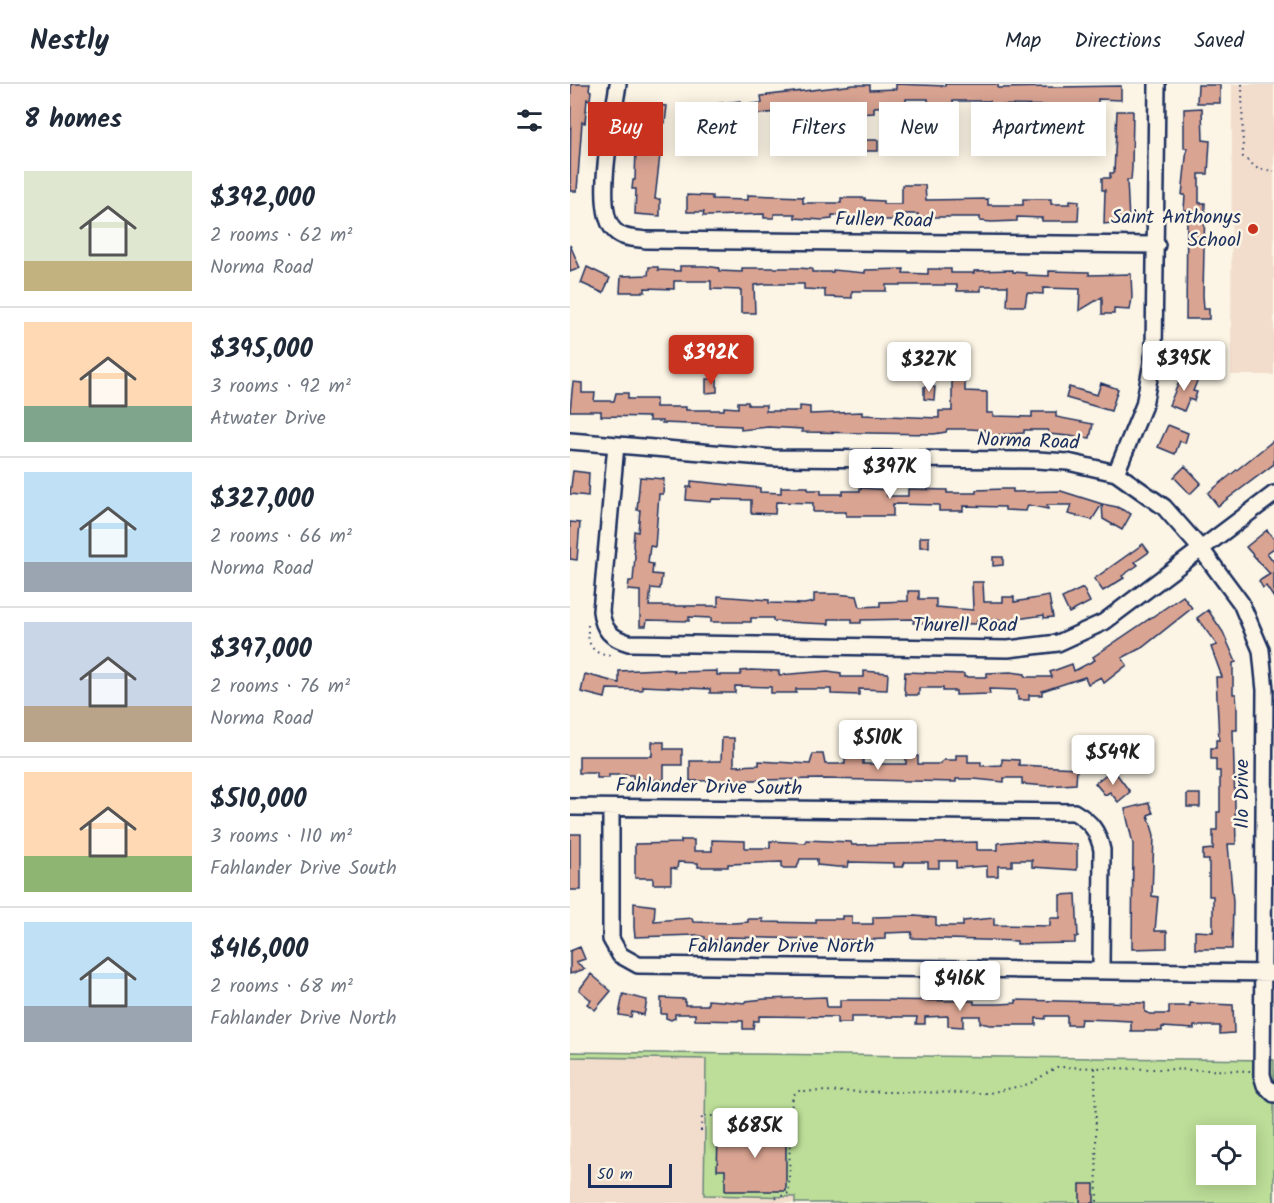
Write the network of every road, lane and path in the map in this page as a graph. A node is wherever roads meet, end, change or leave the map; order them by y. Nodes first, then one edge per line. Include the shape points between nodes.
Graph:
1 (618, 84) edge
2 (1157, 84) edge
3 (1242, 84) edge
4 (1274, 171) edge
5 (1157, 245) junction
6 (570, 441) edge
7 (616, 445) junction
8 (1116, 472) junction
9 (1274, 494) edge
10 (1201, 549) junction
11 (588, 625) dead end
12 (613, 656) dead end
13 (1269, 662) edge
14 (570, 807) edge
15 (611, 808) junction
16 (1269, 816) edge
17 (1101, 970) junction
18 (1268, 973) edge
19 (1262, 1063) junction
20 (1095, 1068) junction
21 (1274, 1094) edge
22 (790, 1117) junction
23 (701, 1131) dead end
24 (774, 1203) edge
25 (1097, 1203) edge

1 - 5 street, Fullen Road via 605,205 613,230 622,236 645,240
2 - 5 street
3 - 4 path via 1243,157 1258,169
5 - 8 street via 1151,379 1136,428
6 - 7 street, Norma Road
7 - 8 street, Norma Road via 774,458 1037,460
7 - 10 street, Thurell Road via 601,611 610,635 629,643 1035,647 1079,635 1104,622
8 - 10 street, Norma Road via 1164,507
9 - 10 street, Thurell Road
10 - 13 street, Ilo Drive via 1249,617
11 - 12 path via 588,643 594,652
13 - 16 street, Ilo Drive
14 - 15 street, Fahlander Drive South
15 - 17 street, Fahlander Drive South via 1074,812 1089,821 1102,850
15 - 17 street, Fahlander Drive North via 611,939 620,955 638,965
16 - 18 street, Ilo Drive
17 - 18 street, Fahlander Drive North
18 - 19 street, Ilo Drive
19 - 20 path via 1248,1071
19 - 21 street via 1263,1080
20 - 22 path via 1057,1067 1029,1083 989,1094 797,1091
20 - 25 path
22 - 23 path via 702,1116
22 - 24 path via 789,1193 774,1199

